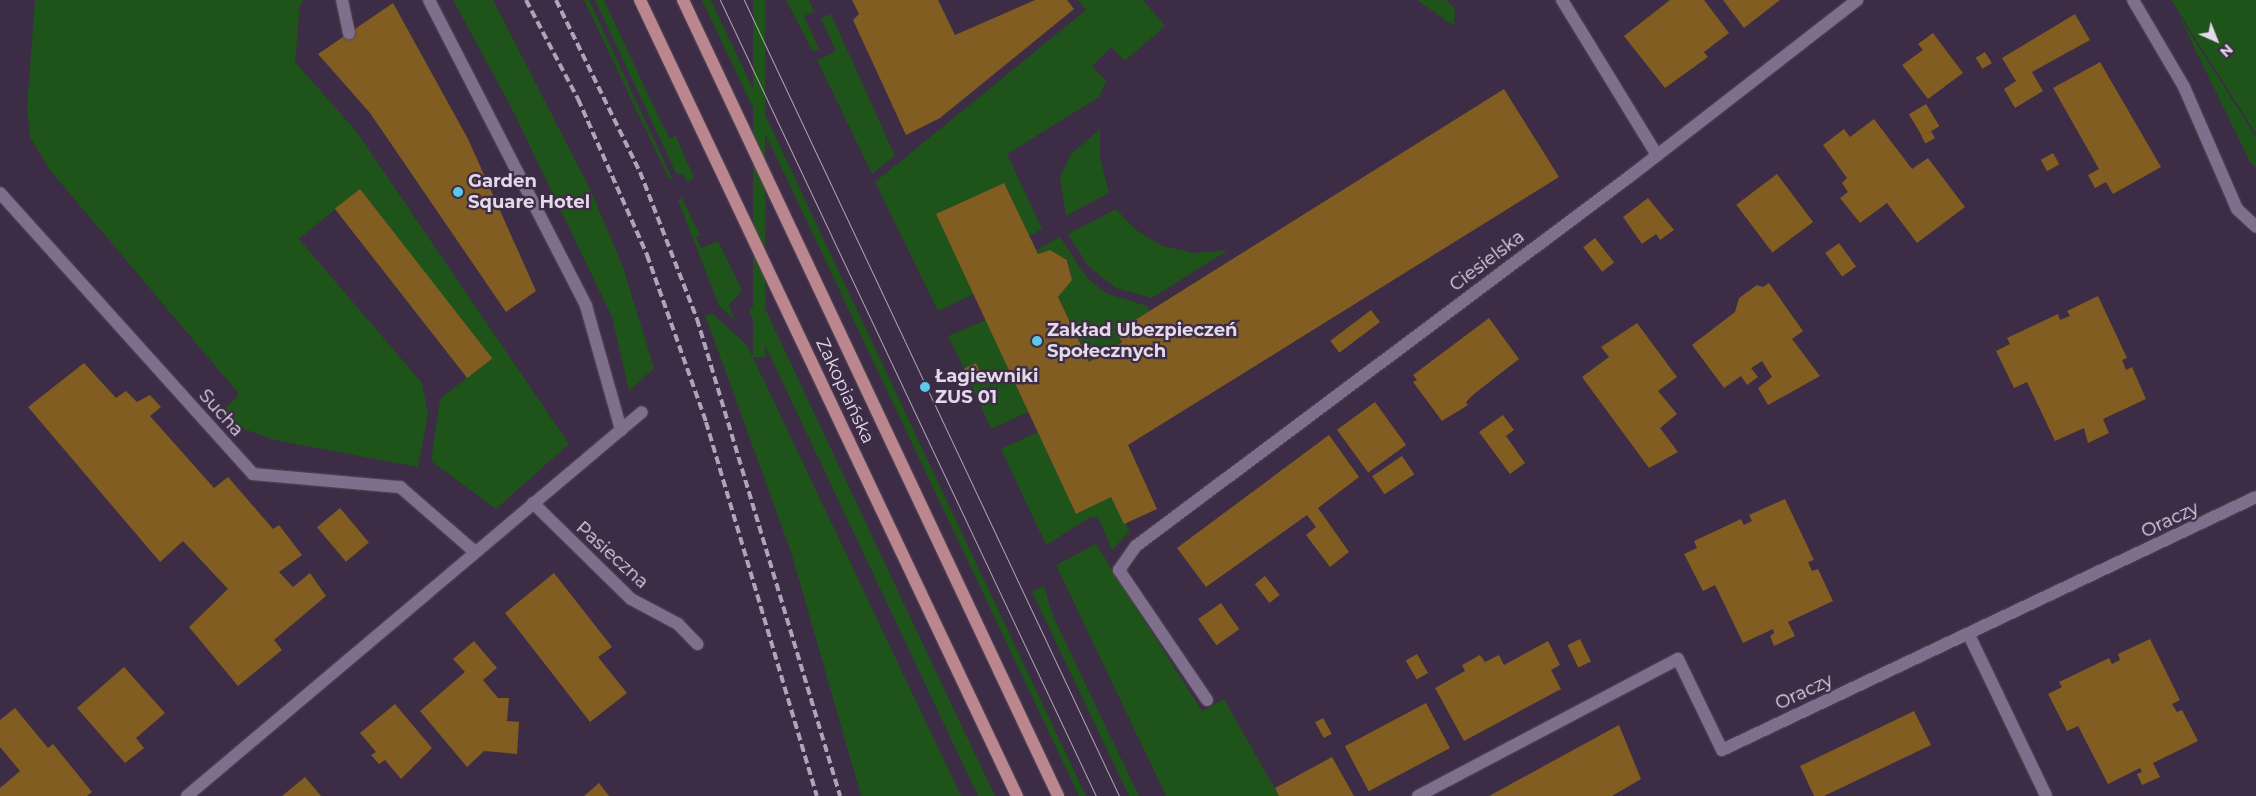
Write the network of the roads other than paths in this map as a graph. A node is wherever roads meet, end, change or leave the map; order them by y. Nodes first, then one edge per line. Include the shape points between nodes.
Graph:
1 (342, 0) edge
2 (429, 0) edge
3 (640, 0) edge
4 (683, 0) edge
5 (1562, 0) edge
6 (1856, 0) edge
7 (2133, 0) edge
8 (349, 33) dead end
9 (1658, 155) junction
10 (0, 193) edge
11 (2256, 227) edge
12 (642, 412) dead end
13 (621, 430) junction
14 (2256, 497) edge
15 (533, 503) junction
16 (474, 551) junction
17 (1969, 634) junction
18 (697, 644) dead end
19 (1206, 700) dead end
20 (187, 796) edge
21 (1018, 796) edge
22 (1058, 796) edge
23 (1418, 796) edge
24 (2046, 796) edge

1 - 8 street
2 - 13 street via 586,306
3 - 21 main road, Zakopiańska
4 - 22 main road, Zakopiańska
5 - 9 street
6 - 9 street, Ciesielska
7 - 11 street via 2184,87 2237,208
9 - 19 street, Ciesielska via 1136,546 1119,570
10 - 16 street, Sucha via 253,474 400,487
12 - 13 street
13 - 15 street
14 - 17 street, Oraczy
15 - 16 street
15 - 18 street, Pasieczna via 630,599 678,624
16 - 20 street
17 - 23 street, Oraczy via 1722,750 1678,659
17 - 24 street

